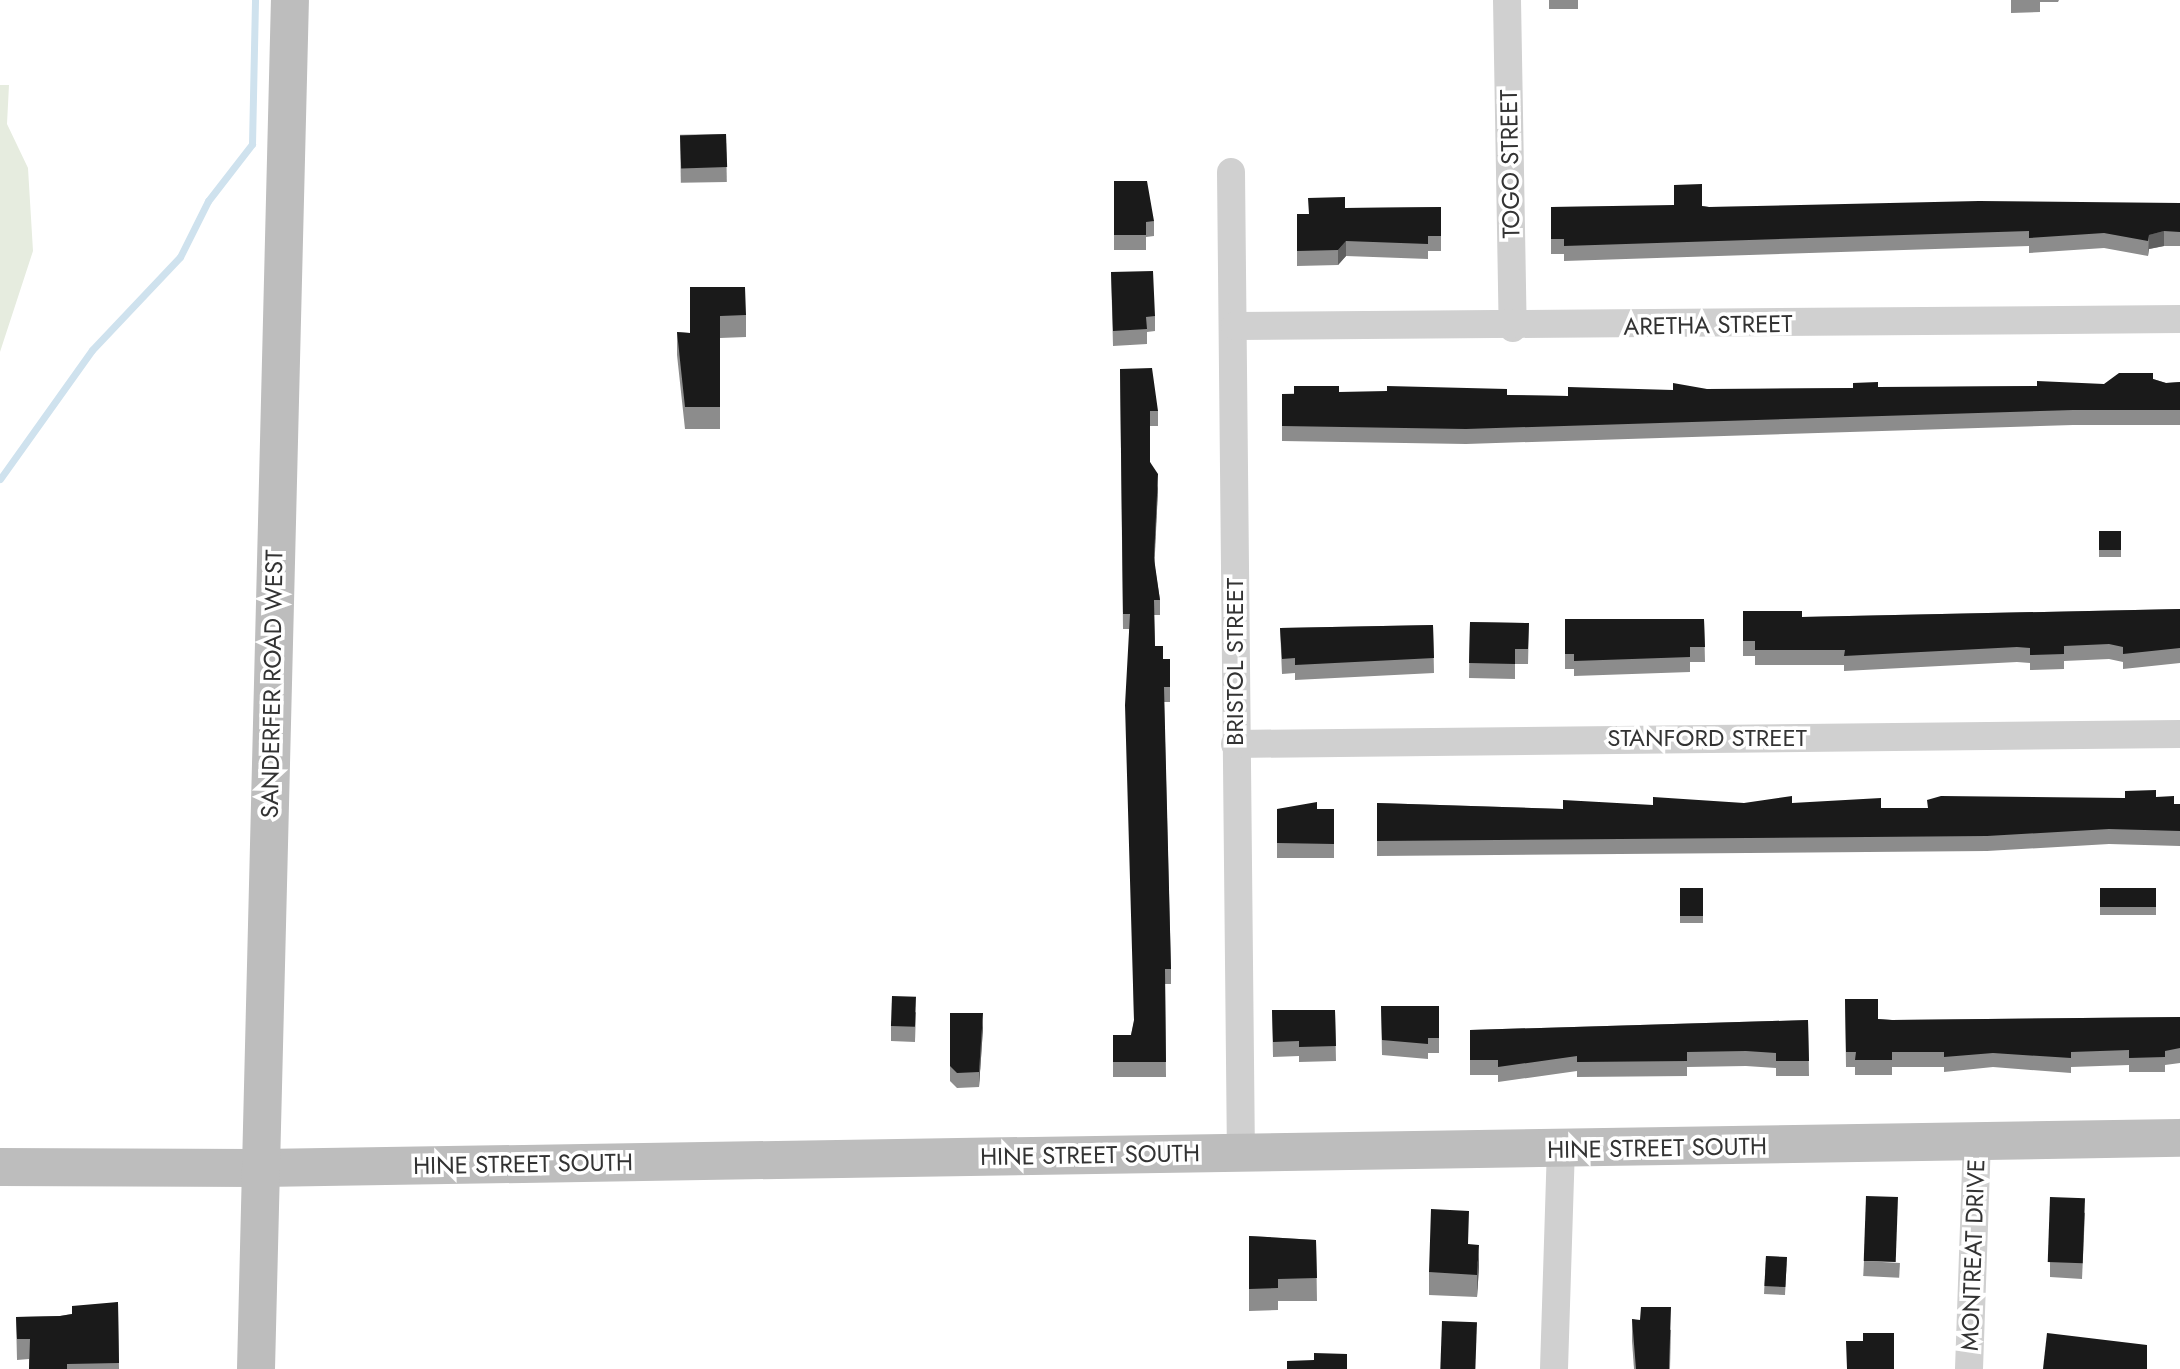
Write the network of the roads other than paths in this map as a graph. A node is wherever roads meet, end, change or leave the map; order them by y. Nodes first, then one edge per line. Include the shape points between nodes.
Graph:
1 (290, 0) edge
2 (1507, 0) edge
3 (1231, 172) dead end
4 (2180, 319) edge
5 (1236, 326) junction
6 (1513, 328) junction
7 (2180, 734) edge
8 (1235, 744) junction
9 (2180, 1138) edge
10 (1978, 1141) junction
11 (1561, 1150) junction
12 (1241, 1152) junction
13 (0, 1167) edge
14 (262, 1168) junction
15 (256, 1369) edge
16 (1554, 1369) edge
17 (1969, 1369) edge

1 - 14 street, SANDERFER ROAD WEST
2 - 6 street, TOGO STREET
3 - 5 street, BRISTOL STREET
4 - 6 street, ARETHA STREET
5 - 6 street, ARETHA STREET
5 - 8 street, BRISTOL STREET
7 - 8 street, STANFORD STREET
8 - 12 street, BRISTOL STREET
9 - 10 street, HINE STREET SOUTH
10 - 11 street, HINE STREET SOUTH
10 - 17 street, MONTREAT DRIVE
11 - 12 street, HINE STREET SOUTH
11 - 16 street
12 - 14 street, HINE STREET SOUTH
13 - 14 street, HINE STREET SOUTH
14 - 15 street, SANDERFER ROAD WEST

